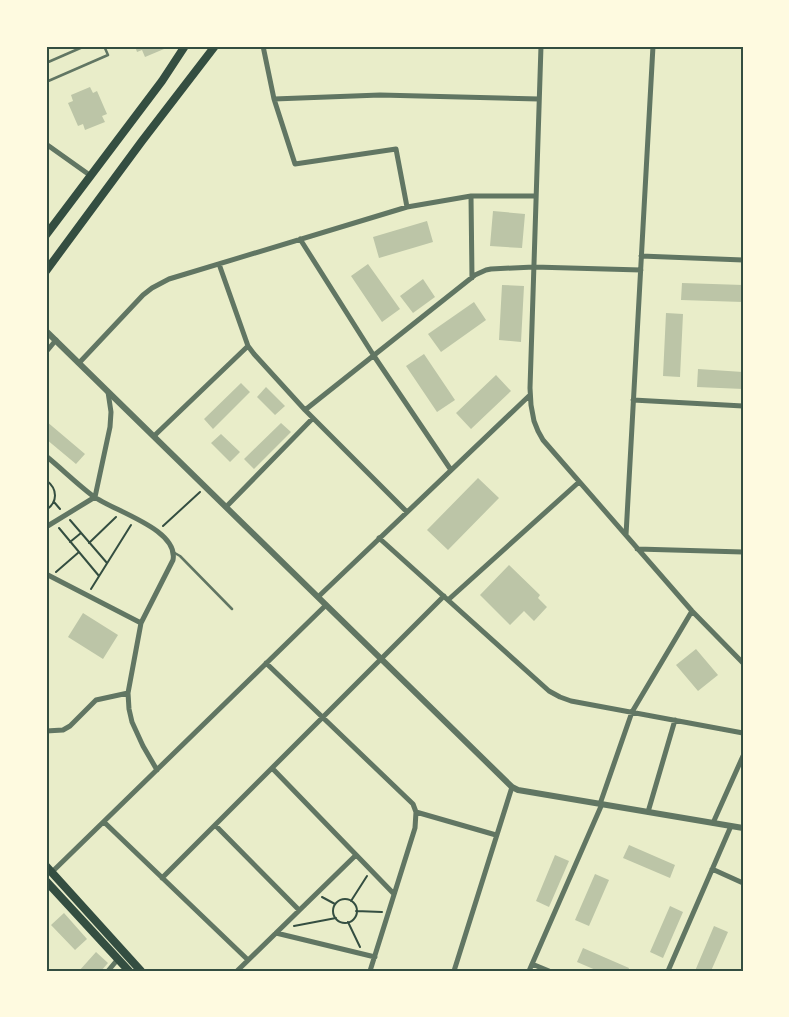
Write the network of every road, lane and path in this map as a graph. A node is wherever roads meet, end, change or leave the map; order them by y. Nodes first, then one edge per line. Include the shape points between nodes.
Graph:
1 (85, 46) edge
2 (104, 46) edge
3 (185, 46) edge
4 (216, 46) edge
5 (263, 46) edge
6 (541, 46) edge
7 (653, 46) edge
8 (46, 63) edge
9 (46, 82) edge
10 (274, 99) junction
11 (539, 99) junction
12 (46, 144) edge
13 (91, 176) junction
14 (471, 196) junction
15 (536, 196) junction
16 (407, 207) junction
17 (46, 235) edge
18 (300, 239) junction
19 (641, 256) junction
20 (743, 260) edge
21 (219, 264) junction
22 (534, 267) junction
23 (640, 270) junction
24 (46, 271) edge
25 (472, 278) junction
26 (46, 331) edge
27 (56, 340) junction
28 (248, 346) junction
29 (46, 352) edge
30 (374, 356) junction
31 (79, 363) junction
32 (108, 392) junction
33 (530, 395) junction
34 (633, 400) junction
35 (743, 406) edge
36 (305, 410) junction
37 (313, 418) junction
38 (154, 436) junction
39 (46, 456) edge
40 (452, 470) junction
41 (46, 480) edge
42 (579, 482) junction
43 (205, 486) junction
44 (95, 497) junction
45 (226, 507) junction
46 (46, 510) edge
47 (122, 512) junction
48 (408, 512) junction
49 (66, 515) junction
50 (135, 519) junction
51 (54, 523) junction
52 (46, 527) edge
53 (158, 531) junction
54 (81, 533) junction
55 (626, 535) junction
56 (379, 538) junction
57 (70, 542) junction
58 (90, 543) junction
59 (637, 549) junction
60 (79, 552) junction
61 (173, 552) junction
62 (743, 552) edge
63 (107, 563) junction
64 (48, 575) edge
65 (100, 576) junction
66 (88, 595) junction
67 (318, 596) junction
68 (446, 598) junction
69 (326, 605) junction
70 (232, 609) dead end
71 (692, 611) junction
72 (142, 623) junction
73 (381, 659) junction
74 (266, 663) junction
75 (743, 663) edge
76 (128, 693) junction
77 (632, 712) junction
78 (322, 718) junction
79 (675, 720) junction
80 (46, 731) edge
81 (743, 733) edge
82 (743, 756) edge
83 (272, 768) junction
84 (157, 770) junction
85 (512, 787) junction
86 (601, 804) junction
87 (416, 812) junction
88 (648, 812) junction
89 (104, 822) junction
90 (713, 823) junction
91 (215, 825) junction
92 (731, 826) junction
93 (743, 828) edge
94 (496, 835) junction
95 (356, 855) junction
96 (46, 866) edge
97 (712, 869) junction
98 (371, 870) junction
99 (52, 872) junction
100 (162, 878) junction
101 (46, 880) edge
102 (743, 883) edge
103 (317, 893) junction
104 (394, 894) junction
105 (351, 901) junction
106 (335, 904) junction
107 (299, 910) junction
108 (356, 911) junction
109 (388, 912) junction
110 (336, 918) junction
111 (348, 922) junction
112 (278, 931) junction
113 (364, 954) junction
114 (375, 957) junction
115 (118, 959) junction
116 (248, 960) junction
117 (532, 964) junction
118 (108, 971) edge
119 (130, 971) edge
120 (141, 971) edge
121 (237, 971) edge
122 (370, 971) edge
123 (454, 971) edge
124 (529, 971) edge
125 (549, 971) edge
126 (668, 971) edge

1 - 8 lane
2 - 9 lane via 108,54
3 - 13 main road
4 - 24 main road
5 - 10 street
6 - 11 street
7 - 19 street
10 - 11 street via 380,95
10 - 16 street via 295,164 396,148
11 - 15 street
12 - 13 street
13 - 17 main road
14 - 15 street
14 - 16 street
14 - 25 street
15 - 22 street
16 - 18 street
18 - 21 street
18 - 30 street
19 - 20 street
19 - 23 street
21 - 28 street
21 - 31 street via 169,279 152,288
22 - 23 street
22 - 25 street via 491,269
22 - 33 street
23 - 34 street
25 - 30 street
26 - 27 street
27 - 29 street
27 - 31 street
28 - 36 street
28 - 38 street
30 - 36 street
30 - 40 street
31 - 32 street
32 - 38 street
32 - 44 street via 110,427
33 - 40 street
33 - 42 street via 540,435
34 - 35 street
34 - 55 street
36 - 37 street
37 - 45 street
37 - 48 street
38 - 43 street
39 - 44 street
40 - 48 street
41 - 46 path via 56,496 52,506
42 - 55 street
42 - 68 street
43 - 45 street
43 - 53 path
44 - 47 street
44 - 49 street
45 - 67 street
47 - 50 street
47 - 58 path
48 - 56 street
49 - 51 street
49 - 54 path
50 - 53 street
50 - 63 path
51 - 52 street
51 - 57 path
53 - 61 street via 169,542
54 - 57 path
54 - 58 path
55 - 59 street
56 - 67 street
56 - 68 street
57 - 60 path
58 - 63 path
59 - 62 street
59 - 71 street
60 - 64 path
60 - 65 path
61 - 70 lane
61 - 72 street via 173,560
63 - 65 path
64 - 66 street
65 - 66 path
66 - 72 street
67 - 69 street
68 - 73 street
68 - 77 street via 549,691 571,701
69 - 73 street
69 - 74 street
71 - 75 street
71 - 77 street
72 - 76 street
73 - 78 street
73 - 85 street
74 - 78 street
74 - 84 street
76 - 80 street via 96,700 70,726
76 - 84 street via 135,729
77 - 79 street
77 - 86 street
78 - 83 street
78 - 87 street via 413,804
79 - 81 street
79 - 88 street
82 - 90 street
83 - 91 street
83 - 95 street
84 - 89 street
85 - 86 street
85 - 94 street
86 - 88 street
86 - 117 street
87 - 94 street
87 - 104 street via 415,828
88 - 90 street
89 - 99 street
89 - 100 street
90 - 92 street
91 - 100 street
91 - 107 street
92 - 93 street
92 - 97 street
94 - 123 street
95 - 98 street
95 - 103 street
96 - 99 main road
97 - 102 street
97 - 126 street
98 - 104 street
98 - 105 path
99 - 120 main road
100 - 116 street
101 - 115 main road
103 - 106 path
103 - 107 street
104 - 109 street
105 - 106 path via 343,899
105 - 108 path
106 - 110 path via 333,913
107 - 112 street
108 - 109 path
108 - 111 path
109 - 114 street
110 - 111 path
110 - 112 path
111 - 113 path
112 - 113 street
112 - 116 street
113 - 114 street
114 - 122 street
115 - 118 street
115 - 119 main road
116 - 121 street
117 - 124 street
117 - 125 street

